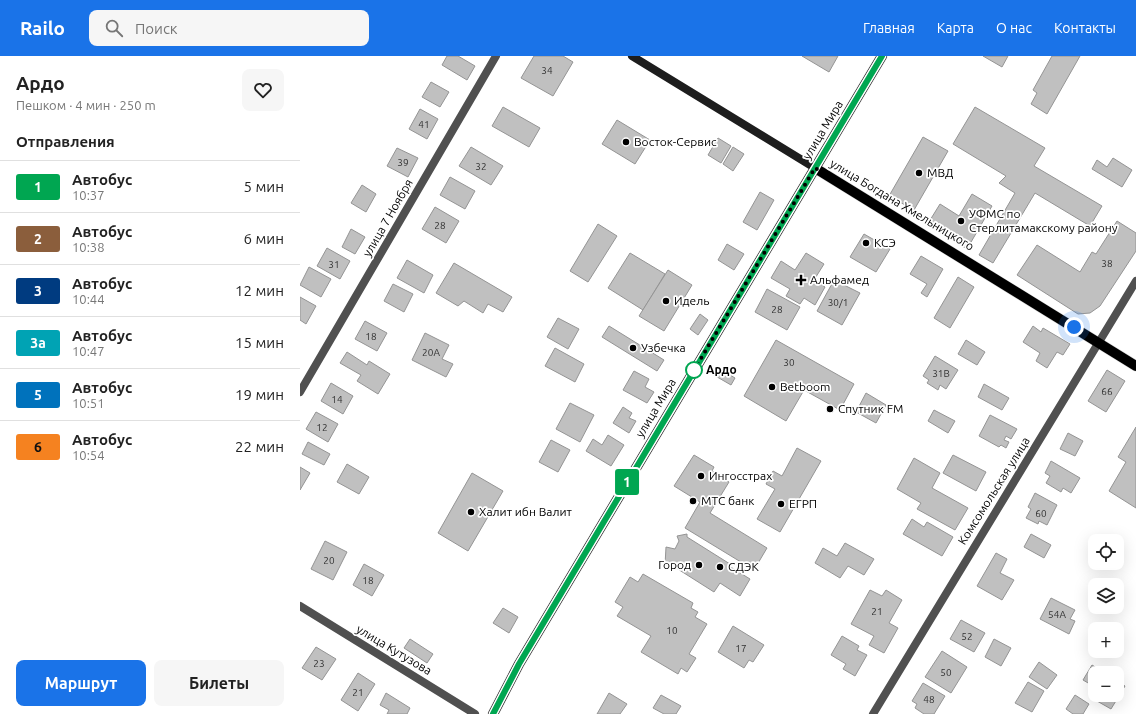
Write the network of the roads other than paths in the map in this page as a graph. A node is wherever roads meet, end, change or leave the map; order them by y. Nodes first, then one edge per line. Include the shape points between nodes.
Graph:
1 (496, 56) edge
2 (632, 56) edge
3 (882, 56) edge
4 (815, 168) junction
5 (1136, 281) edge
6 (1098, 342) junction
7 (1136, 366) edge
8 (300, 392) edge
9 (300, 606) edge
10 (475, 714) edge
11 (493, 714) edge
12 (873, 714) edge

1 - 8 street, улица 7 Ноября
2 - 4 street, улица Богдана Хмельницкого
3 - 4 main road, улица Мира
4 - 6 main road, улица Богдана Хмельницкого
4 - 11 main road, улица Мира via 523,657
5 - 6 street, Комсомольская улица
6 - 7 main road, улица Богдана Хмельницкого
6 - 12 street, Комсомольская улица
9 - 10 street, улица Кутузова

